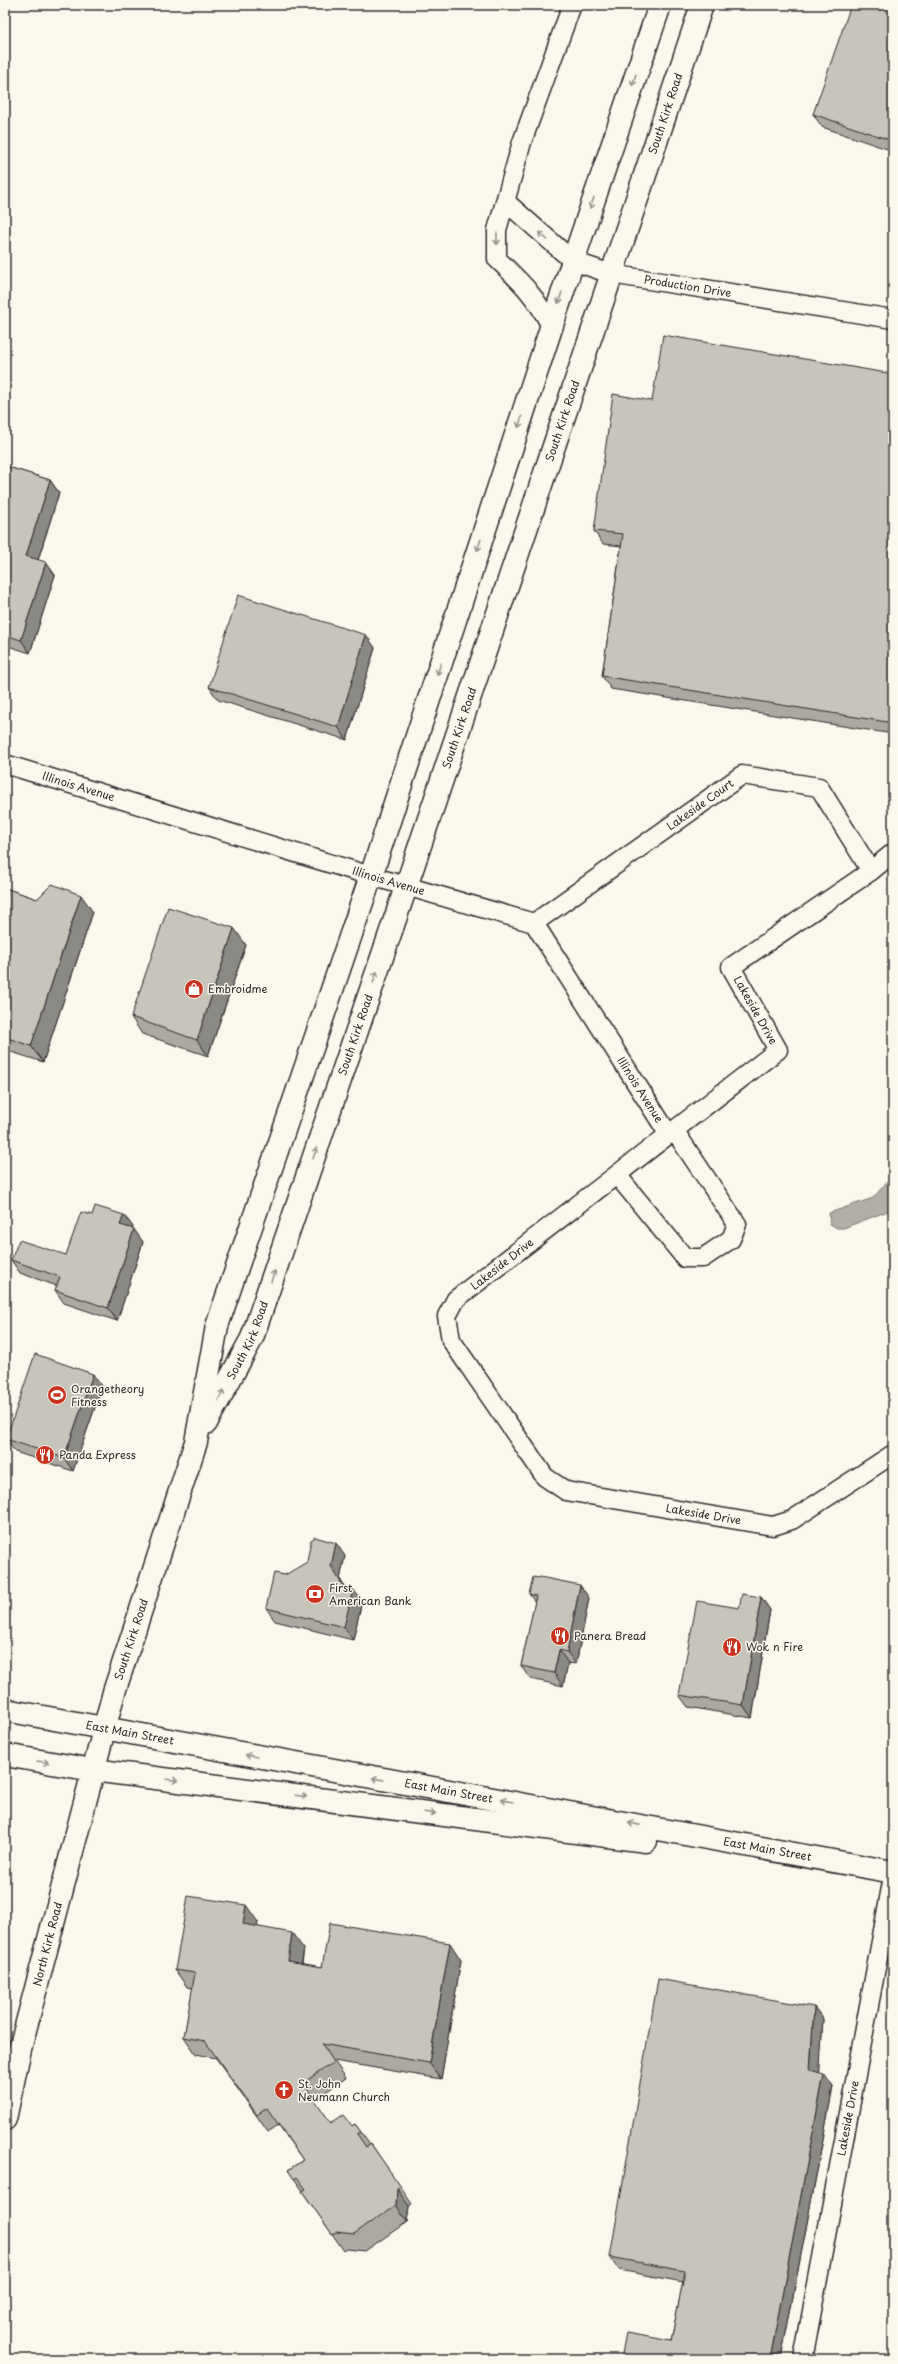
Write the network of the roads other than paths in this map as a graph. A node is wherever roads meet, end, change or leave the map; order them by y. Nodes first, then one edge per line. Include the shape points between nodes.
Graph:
1 (572, 5) edge
2 (660, 5) edge
3 (702, 5) edge
4 (506, 202) junction
5 (573, 261) junction
6 (611, 274) junction
7 (893, 319) edge
8 (551, 327) junction
9 (5, 764) edge
10 (893, 853) edge
11 (871, 871) junction
12 (371, 876) junction
13 (406, 886) junction
14 (534, 923) junction
15 (672, 1132) junction
16 (617, 1174) junction
17 (196, 1442) junction
18 (893, 1454) edge
19 (5, 1710) edge
20 (104, 1729) junction
21 (5, 1755) edge
22 (93, 1770) junction
23 (893, 1877) edge
24 (5, 2119) edge
25 (803, 2359) edge

1 - 4 street via 522,142
2 -> 5 main road, South Kirk Road
3 - 6 main road, South Kirk Road
5 -> 4 street, Production Drive
4 -> 8 street via 497,230 497,259 541,305
5 - 6 street, Production Drive
5 -> 8 main road, South Kirk Road
6 - 7 street, Production Drive
6 - 13 main road, South Kirk Road
8 -> 12 main road, South Kirk Road
9 - 12 street, Illinois Avenue
10 - 11 street, Lakeside Drive
11 - 14 street, Lakeside Court via 819,787 742,775
11 - 15 street, Lakeside Drive via 731,967 778,1050
12 - 13 street, Illinois Avenue
12 - 17 main road, South Kirk Road via 218,1326
13 - 14 street, Illinois Avenue
17 -> 13 main road, South Kirk Road via 252,1338
14 - 15 street, Illinois Avenue
15 - 16 street, Lakeside Drive
15 - 16 street, Illinois Avenue via 737,1224 731,1239 703,1258 685,1258
16 - 18 street, Lakeside Drive via 456,1299 447,1316 451,1340 545,1477 566,1492 773,1526 792,1520
17 - 20 main road, South Kirk Road
19 - 20 main road, East Main Street
20 - 22 main road, South Kirk Road
22 -> 20 main road, East Main Street via 893,1872
21 -> 22 main road, East Main Street
22 - 24 main road, North Kirk Road via 20,2049
23 - 25 street, Lakeside Drive

